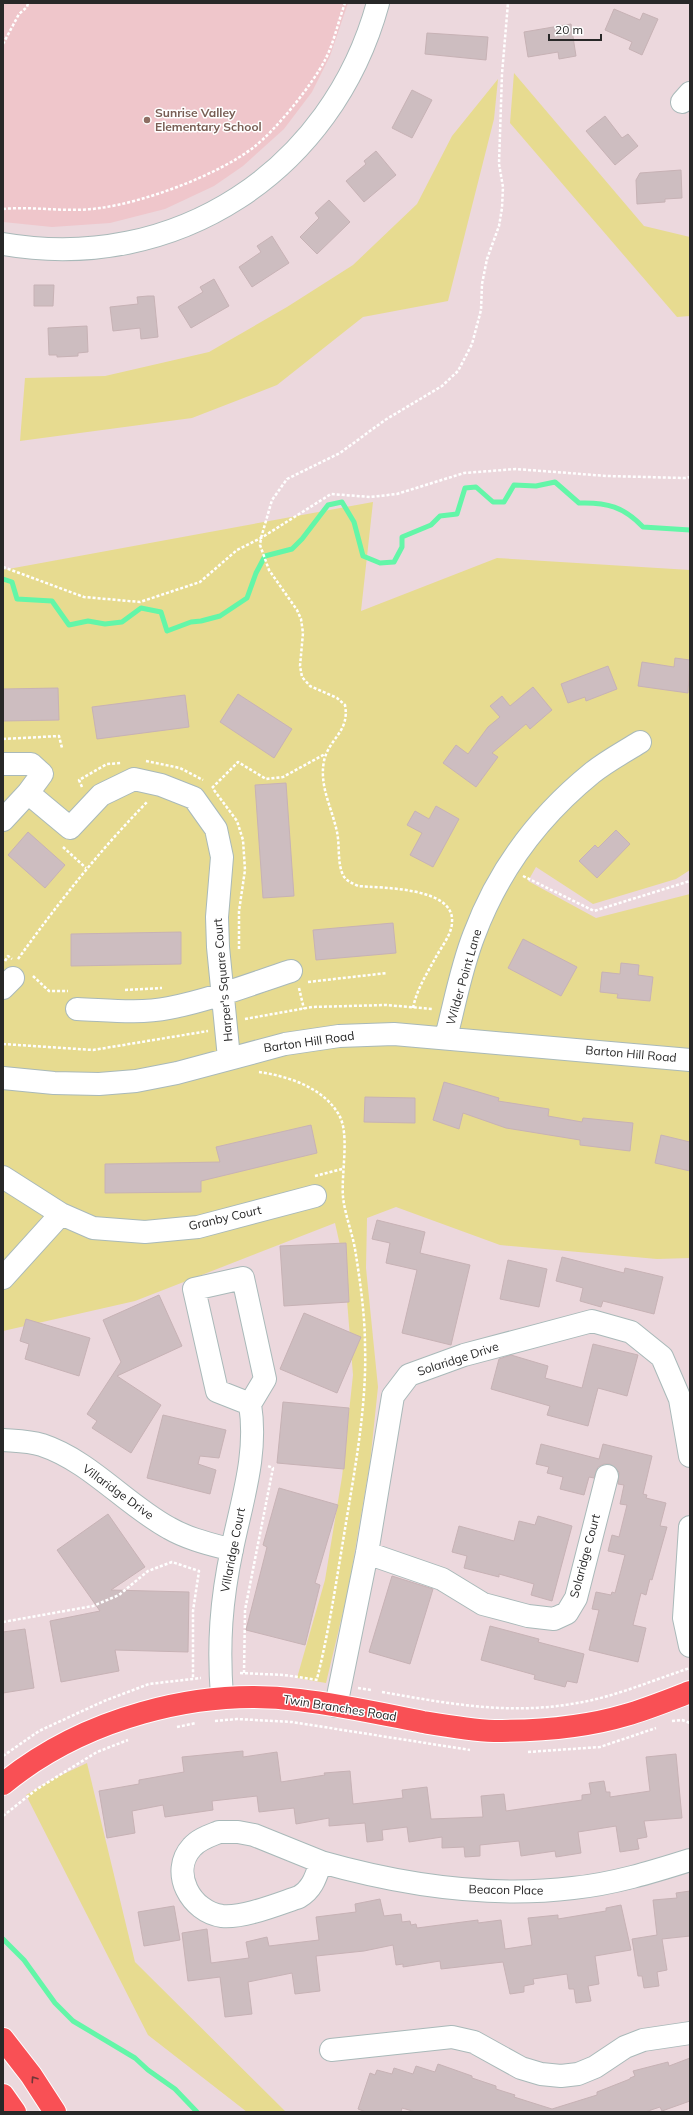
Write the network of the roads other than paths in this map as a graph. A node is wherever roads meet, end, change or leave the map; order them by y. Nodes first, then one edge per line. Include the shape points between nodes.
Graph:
1 (378, 3) edge
2 (3, 244) edge
3 (640, 742) dead end
4 (3, 764) edge
5 (28, 793) junction
6 (3, 820) edge
7 (298, 979) road end
8 (222, 994) junction
9 (75, 1000) road end
10 (446, 1037) junction
11 (235, 1056) junction
12 (690, 1060) edge
13 (3, 1078) edge
14 (3, 1177) edge
15 (313, 1187) road end
16 (61, 1214) junction
17 (3, 1278) edge
18 (250, 1404) junction
19 (3, 1440) edge
20 (690, 1456) edge
21 (606, 1476) dead end
22 (690, 1527) edge
23 (232, 1550) junction
24 (367, 1553) junction
25 (690, 1646) edge
26 (690, 1692) edge
27 (222, 1697) junction
28 (336, 1706) junction
29 (3, 1784) edge
30 (690, 1860) edge
31 (321, 1862) junction
32 (690, 2033) edge
33 (3, 2038) edge
34 (332, 2050) dead end
35 (3, 2095) edge
36 (15, 2112) edge
37 (56, 2112) edge

1 - 2 street via 360,56 326,116 298,148 239,198 209,215 139,241 101,248 59,250
3 - 10 street, Wilder Point Lane via 592,772 530,833 486,905 473,936
4 - 5 street via 30,764 42,774
5 - 6 street
5 - 8 street, Harper's Square Court via 70,828 101,795 134,779 161,785 194,798 216,829 222,856 217,916
7 - 8 street
8 - 9 street via 168,1008 131,1010
8 - 11 street, Harper's Square Court via 238,1023
10 - 11 street, Barton Hill Road via 394,1034 340,1036 279,1045
10 - 12 street, Barton Hill Road
11 - 13 street, Barton Hill Road via 177,1073 121,1082 54,1083
14 - 16 street, Granby Court
15 - 16 street, Granby Court via 198,1227 145,1232 93,1228
16 - 17 street
18 - 18 street via 217,1391 194,1289 243,1278 265,1379
18 - 23 street, Villaridge Court via 253,1441
19 - 23 street, Villaridge Drive via 42,1445 60,1453 78,1463 168,1528 188,1537
20 - 24 street, Solaridge Drive via 680,1399 662,1357 631,1332 592,1321 464,1354 409,1375 393,1396
21 - 24 street, Solaridge Court via 576,1598 567,1613 554,1619 528,1616 483,1604 442,1579
22 - 25 street via 684,1618
23 - 27 street, Villaridge Court via 220,1629
24 - 28 street, Solaridge Drive
26 - 28 main road, Twin Branches Road via 626,1715 584,1725 541,1730 493,1731 455,1727
27 - 28 main road, Twin Branches Road via 266,1697
27 - 29 main road, Twin Branches Road via 145,1712 105,1725 70,1742
30 - 31 street, Beacon Place via 618,1881 528,1892 488,1892 438,1886
31 - 31 street, Beacon Place via 254,1835 218,1832 204,1837 192,1846 184,1863 183,1883 188,1894 207,1911 222,1916 237,1915 308,1892
32 - 34 street via 642,2040 625,2047 595,2067 578,2074 561,2076 521,2068 474,2042 452,2037
37 -> 33 main road
35 - 36 main road

